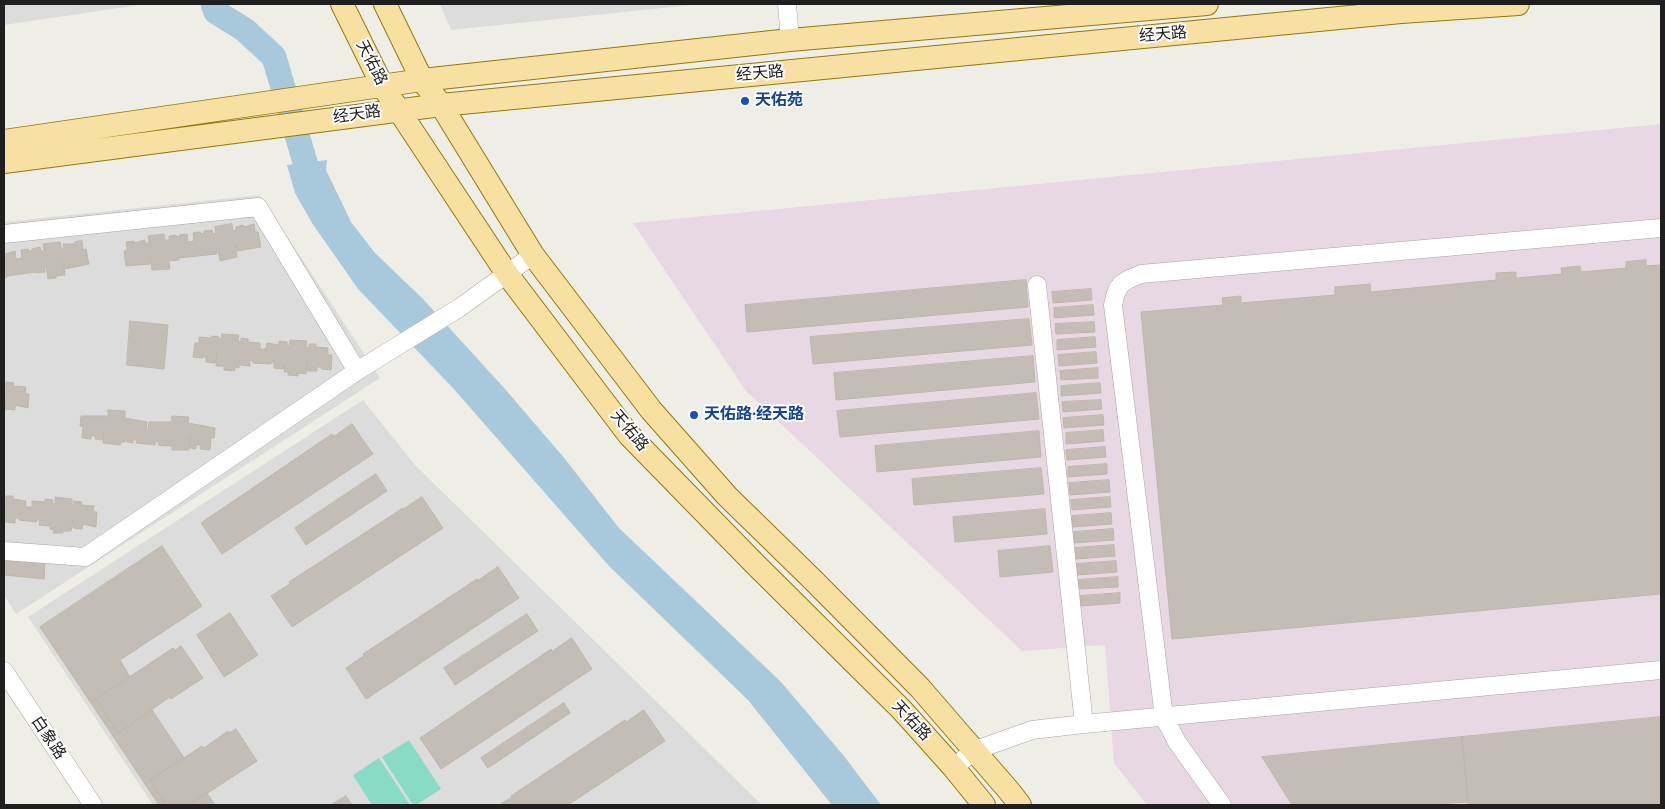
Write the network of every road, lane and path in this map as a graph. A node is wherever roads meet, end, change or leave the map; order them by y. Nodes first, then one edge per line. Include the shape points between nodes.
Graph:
1 (342, 4) edge
2 (385, 4) edge
3 (787, 4) edge
4 (1207, 4) edge
5 (1518, 4) edge
6 (1400, 8) edge
7 (790, 40) junction
8 (422, 80) junction
9 (382, 86) junction
10 (441, 105) junction
11 (399, 109) junction
12 (8, 140) edge
13 (11, 162) edge
14 (1661, 228) edge
15 (4, 234) edge
16 (533, 255) junction
17 (507, 274) junction
18 (1037, 285) dead end
19 (357, 371) junction
20 (4, 551) edge
21 (1661, 670) edge
22 (4, 671) edge
23 (1164, 717) junction
24 (1084, 724) junction
25 (973, 751) junction
26 (954, 768) junction
27 (93, 805) edge
28 (984, 805) edge
29 (1020, 805) edge
30 (1222, 805) edge

1 - 9 main road, 天佑路
2 - 8 main road, 天佑路
3 - 7 street
4 - 7 main road, 经天路
5 - 6 main road, 经天路
6 - 10 main road, 经天路
7 - 8 main road, 经天路
8 - 9 main road, 经天路
8 - 10 main road, 天佑路
9 - 11 main road, 天佑路
9 - 12 main road, 经天路
10 - 11 main road, 经天路
10 - 16 main road, 天佑路
11 - 13 main road, 经天路
11 - 17 main road, 天佑路
14 - 23 street via 1141,274 1123,281 1116,290 1113,305
15 - 19 street via 258,207
16 - 17 street
16 - 25 main road, 天佑路 via 651,410 727,496 920,688
17 - 19 street
17 - 26 main road, 天佑路 via 629,435 901,709
18 - 24 street
19 - 20 street via 85,557
21 - 23 street
22 - 27 street, 白象路
23 - 24 street
23 - 30 street via 1177,742
24 - 25 street via 1032,730
25 - 26 street
25 - 29 main road, 天佑路
26 - 28 main road, 天佑路

